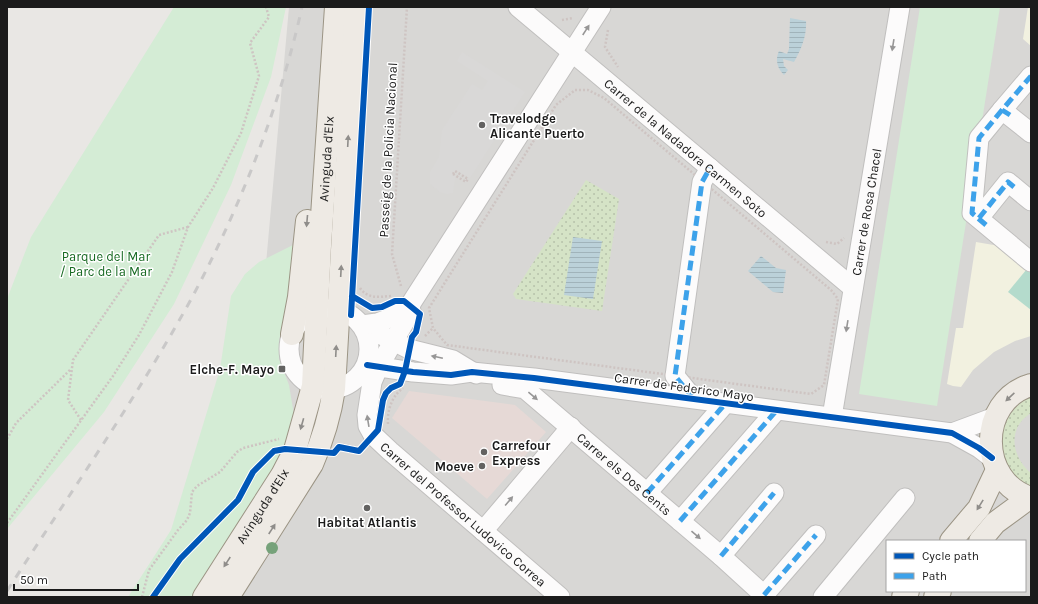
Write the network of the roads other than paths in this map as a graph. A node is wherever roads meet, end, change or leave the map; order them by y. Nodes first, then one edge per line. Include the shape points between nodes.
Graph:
1 (356, 7) edge
2 (518, 7) edge
3 (601, 7) edge
4 (900, 7) edge
5 (336, 11) edge
6 (571, 52) junction
7 (1031, 76) edge
8 (1006, 112) junction
9 (1031, 133) edge
10 (706, 175) junction
11 (1031, 201) edge
12 (983, 221) junction
13 (1031, 262) edge
14 (853, 288) junction
15 (406, 299) junction
16 (317, 310) junction
17 (339, 310) junction
18 (362, 325) junction
19 (292, 334) junction
20 (392, 342) junction
21 (372, 372) junction
22 (472, 372) junction
23 (1031, 385) edge
24 (313, 386) junction
25 (334, 390) junction
26 (693, 398) junction
27 (725, 404) junction
28 (776, 411) junction
29 (832, 417) junction
30 (995, 417) junction
31 (571, 427) junction
32 (952, 433) junction
33 (994, 464) junction
34 (647, 492) junction
35 (774, 493) dead end
36 (905, 498) dead end
37 (1030, 498) edge
38 (680, 521) junction
39 (484, 531) junction
40 (816, 535) dead end
41 (952, 540) edge
42 (981, 540) edge
43 (721, 556) junction
44 (758, 594) edge
45 (204, 597) edge
46 (228, 597) edge
47 (560, 597) edge
48 (823, 597) edge

17 -> 1 main road, Avinguda d'Elx
2 - 6 street, Carrer de la Nadadora Carmen Soto
6 -> 3 street
4 -> 14 street, Carrer de Rosa Chacel
5 - 16 main road, Avinguda d'Elx
5 -> 19 main road via 317,112 305,244
6 - 10 street, Carrer de la Nadadora Carmen Soto
6 - 15 street
7 - 8 street
8 - 9 street
8 - 12 street via 979,138 972,213
10 - 14 street, Carrer de la Nadadora Carmen Soto
10 - 26 street via 675,376
11 - 12 street via 1008,182
12 - 13 street
14 -> 29 street, Carrer de Rosa Chacel
15 - 18 street via 390,318
15 - 20 street via 411,311
16 - 17 street
16 - 19 street via 302,319
16 - 24 main road, Avinguda d'Elx
17 - 18 street via 351,314
25 -> 17 main road, Avinguda d'Elx
18 - 20 street, Carrer de Federico Mayo
18 - 21 street via 370,344
19 - 24 street via 289,344 292,365 300,378
20 - 21 street
22 -> 20 street, Carrer de Federico Mayo via 453,360 418,352
21 - 22 street, Carrer de Federico Mayo via 403,381
21 - 25 street
39 -> 21 street, Carrer del Professor Ludovico Correa via 372,440 367,415
22 - 26 street, Carrer de Federico Mayo
22 -> 31 street, Carrer els Dos Cents via 492,384 525,389
23 -> 30 main road via 1013,394
24 - 25 street
24 -> 45 main road, Avinguda d'Elx via 295,450
46 -> 25 main road, Avinguda d'Elx via 298,487 327,448
26 - 27 street, Carrer de Federico Mayo
27 - 28 street, Carrer de Federico Mayo
27 - 34 street
28 - 29 street, Carrer de Federico Mayo
28 - 38 street
29 - 32 street, Carrer de Federico Mayo
30 - 32 street, Carrer de Federico Mayo
30 - 33 main road via 990,444
31 - 34 street, Carrer els Dos Cents
39 -> 31 street
32 - 33 street, Carrer de Federico Mayo via 979,448
33 - 37 main road via 1005,482
33 -> 41 main road via 979,508
34 - 38 street, Carrer els Dos Cents
35 - 43 street
36 - 48 street
37 - 42 main road via 995,523
38 -> 43 street, Carrer els Dos Cents
39 - 47 street, Carrer del Professor Ludovico Correa
40 - 44 street
43 - 44 street, Carrer els Dos Cents

